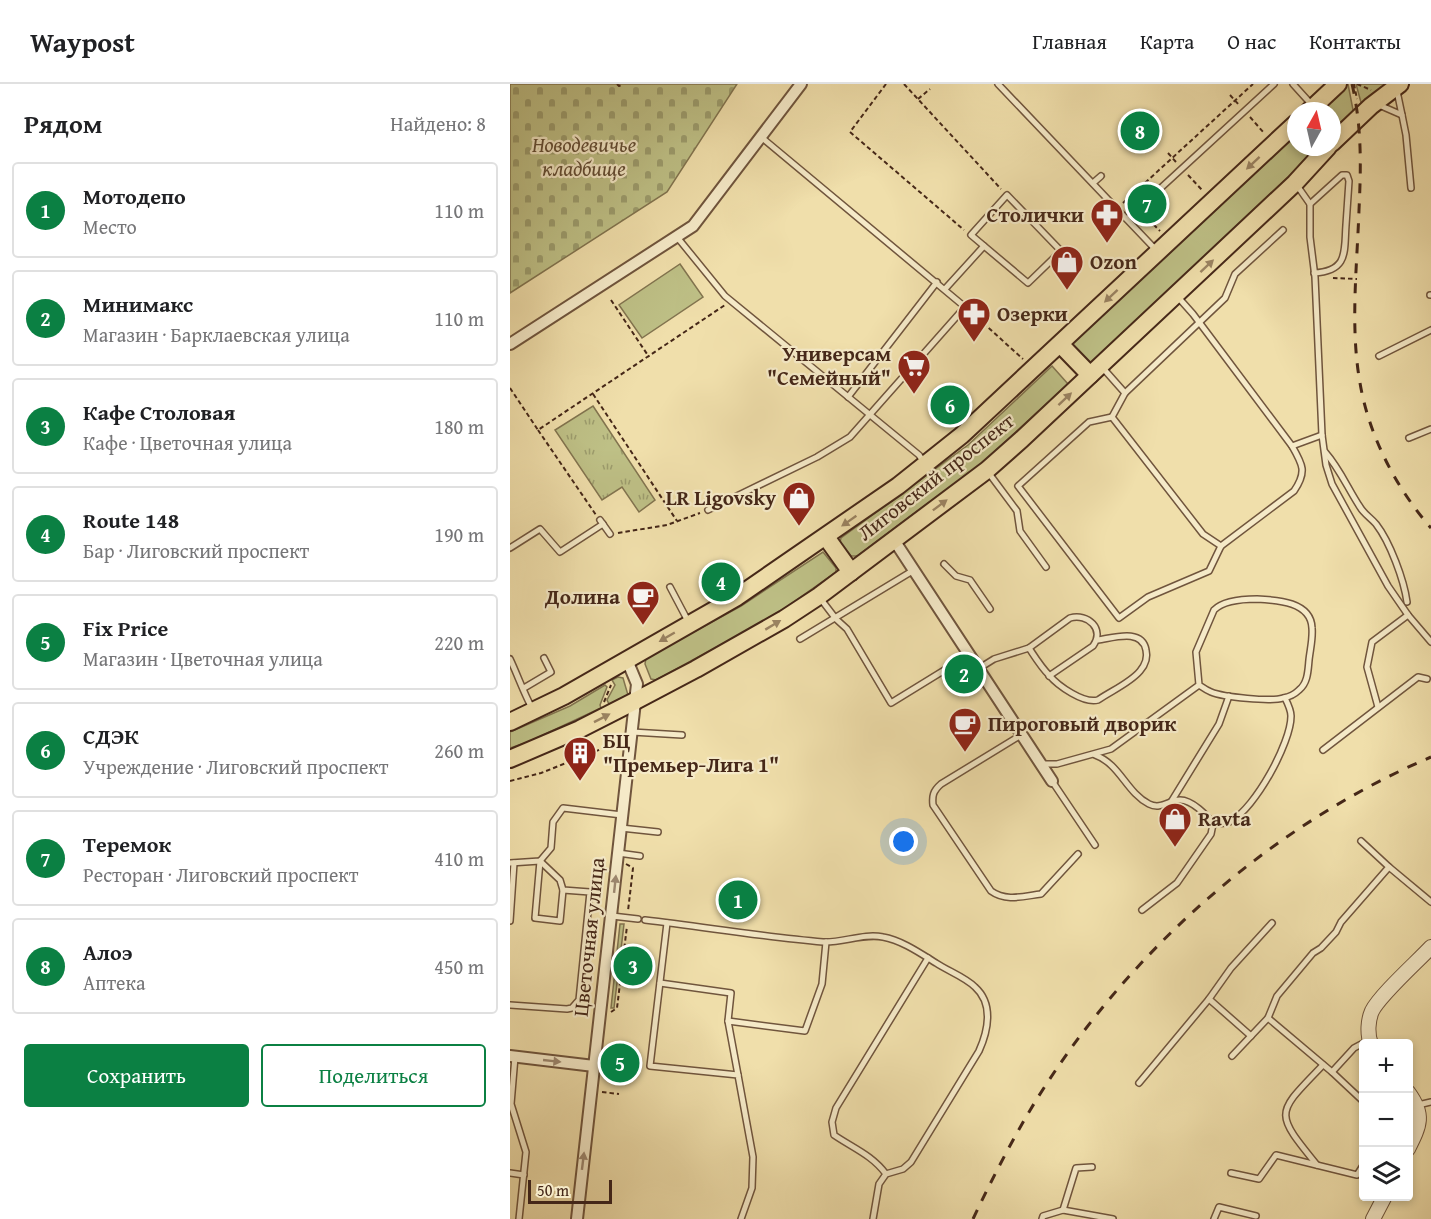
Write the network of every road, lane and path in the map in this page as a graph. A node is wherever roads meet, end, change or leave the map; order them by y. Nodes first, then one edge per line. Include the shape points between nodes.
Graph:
1 (617, 84) edge
2 (623, 84) edge
3 (801, 84) edge
4 (886, 84) edge
5 (904, 84) edge
6 (998, 84) edge
7 (1253, 84) edge
8 (1274, 84) edge
9 (1293, 84) edge
10 (1338, 84) edge
11 (1398, 86) edge
12 (930, 89) dead end
13 (918, 99) junction
14 (1306, 102) edge
15 (1319, 102) edge
16 (1375, 103) junction
17 (1402, 115) junction
18 (1287, 131) edge
19 (1341, 135) edge
20 (761, 137) junction
21 (1320, 156) edge
22 (1101, 176) dead end
23 (1093, 183) junction
24 (1296, 183) junction
25 (1411, 188) dead end
26 (1007, 195) junction
27 (1310, 204) junction
28 (1121, 205) dead end
29 (1138, 209) junction
30 (1127, 219) junction
31 (1283, 230) dead end
32 (1162, 233) dead end
33 (971, 235) junction
34 (677, 237) junction
35 (984, 246) junction
36 (1158, 252) junction
37 (1315, 275) junction
38 (1357, 279) dead end
39 (938, 282) junction
40 (945, 289) junction
41 (1176, 295) junction
42 (611, 300) dead end
43 (732, 301) junction
44 (965, 307) junction
45 (1199, 323) junction
46 (1431, 330) edge
47 (510, 344) edge
48 (1060, 344) junction
49 (1379, 356) dead end
50 (649, 357) junction
51 (1025, 361) dead end
52 (1095, 370) junction
53 (510, 388) edge
54 (1125, 393) junction
55 (593, 394) junction
56 (848, 397) junction
57 (870, 415) junction
58 (1112, 417) junction
59 (1431, 429) edge
60 (538, 430) junction
61 (1322, 435) junction
62 (1409, 438) dead end
63 (1292, 446) junction
64 (1324, 450) junction
65 (925, 464) junction
66 (987, 470) junction
67 (708, 510) joint
68 (677, 521) junction
69 (601, 522) junction
70 (610, 534) joint
71 (826, 537) junction
72 (894, 540) junction
73 (1221, 546) junction
74 (510, 548) edge
75 (944, 564) dead end
76 (1046, 567) dead end
77 (914, 570) junction
78 (851, 572) junction
79 (670, 587) dead end
80 (819, 596) junction
81 (1407, 602) dead end
82 (990, 609) dead end
83 (1408, 615) junction
84 (836, 619) junction
85 (690, 624) junction
86 (800, 639) dead end
87 (1098, 640) junction
88 (1431, 642) edge
89 (1029, 648) junction
90 (969, 655) junction
91 (544, 658) dead end
92 (510, 660) edge
93 (627, 660) junction
94 (978, 669) junction
95 (1049, 676) junction
96 (1427, 679) dead end
97 (610, 682) dead end
98 (1199, 685) junction
99 (524, 688) junction
100 (1229, 696) junction
101 (1285, 698) junction
102 (635, 701) junction
103 (604, 706) dead end
104 (1378, 707) junction
105 (534, 711) junction
106 (510, 722) edge
107 (632, 732) junction
108 (682, 735) dead end
109 (1021, 735) junction
110 (622, 741) dead end
111 (1323, 750) dead end
112 (1093, 754) junction
113 (510, 759) edge
114 (1040, 764) junction
115 (510, 781) edge
116 (1052, 781) joint
117 (1170, 803) junction
118 (622, 815) junction
119 (1213, 824) junction
120 (621, 828) junction
121 (658, 832) dead end
122 (1361, 841) dead end
123 (1095, 845) dead end
124 (618, 853) junction
125 (1078, 854) dead end
126 (640, 856) dead end
127 (540, 861) junction
128 (512, 863) edge
129 (625, 863) dead end
130 (1389, 867) junction
131 (563, 890) junction
132 (1431, 902) edge
133 (1142, 910) dead end
134 (612, 916) junction
135 (627, 918) junction
136 (638, 919) dead end
137 (645, 920) dead end
138 (510, 921) edge
139 (667, 922) junction
140 (1272, 923) dead end
141 (826, 942) junction
142 (1431, 947) edge
143 (928, 958) junction
144 (660, 983) junction
145 (1209, 999) junction
146 (510, 1005) edge
147 (608, 1013) dead end
148 (1268, 1018) junction
149 (728, 1021) junction
150 (1251, 1036) junction
151 (1370, 1039) edge
152 (1359, 1046) edge
153 (512, 1056) edge
154 (1232, 1056) dead end
155 (594, 1065) junction
156 (1323, 1065) junction
157 (1332, 1072) junction
158 (738, 1075) junction
159 (1139, 1083) dead end
160 (599, 1092) dead end
161 (1409, 1093) edge
162 (619, 1094) dead end
163 (1359, 1097) edge
164 (1431, 1102) edge
165 (1417, 1105) junction
166 (1409, 1147) edge
167 (1318, 1166) junction
168 (1092, 1167) dead end
169 (1359, 1172) edge
170 (510, 1173) edge
171 (1231, 1173) dead end
172 (886, 1174) junction
173 (524, 1175) junction
174 (1382, 1201) edge
175 (1063, 1210) junction
176 (1256, 1216) dead end
177 (519, 1219) edge
178 (577, 1219) edge
179 (741, 1219) edge
180 (873, 1219) edge
181 (1042, 1219) edge
182 (1113, 1219) edge
183 (1214, 1219) edge
184 (1373, 1219) edge

1 - 2 path
3 - 20 street
4 - 33 path via 850,132
5 - 13 path
6 - 23 lane
7 - 28 path
8 - 29 lane
9 - 14 lane
10 - 15 main road
11 - 16 main road
11 - 17 lane
12 - 13 path
13 - 26 path
16 - 17 lane
16 - 19 main road
17 - 25 lane
18 -> 36 main road, Лиговский проспект
20 - 34 street via 693,226
20 - 39 lane
21 - 24 main road, Лиговский проспект
22 - 23 lane
23 - 30 lane
24 - 27 lane
41 -> 24 main road, Лиговский проспект
26 - 33 lane
26 - 35 lane via 1061,250 1028,283
27 - 37 lane
27 - 37 lane via 1341,175 1347,175 1346,252 1328,272
29 - 30 lane
29 - 32 path
30 - 36 lane
31 - 45 lane via 1235,274 1225,298
33 - 35 lane
34 - 43 lane
34 - 47 street
35 - 40 lane
36 -> 48 main road, Лиговский проспект
37 - 38 path
37 - 61 lane
39 - 40 lane
39 - 56 lane
40 - 44 lane
41 - 45 lane
41 - 52 main road, Лиговский проспект
42 - 50 path
43 - 50 path
43 - 56 lane
44 - 51 path
44 - 57 lane
45 - 54 lane
45 - 63 lane
46 - 49 lane
48 - 52 main road
48 - 65 main road, Лиговский проспект via 963,435
50 - 55 path
52 - 54 lane
66 -> 52 main road, Лиговский проспект
53 - 60 path
54 - 58 lane
55 - 60 path
55 - 68 path
56 - 57 lane
57 - 65 lane
57 - 67 lane via 850,437 817,457
58 - 73 lane via 1203,534
58 - 73 lane via 1089,422 1018,486 1119,618 1148,597 1209,571
59 - 62 lane
60 - 69 path
61 - 63 lane
61 - 64 lane
63 - 73 lane via 1303,471 1294,491
64 - 81 lane via 1361,510 1377,525 1406,591
64 - 83 lane via 1332,484
65 -> 71 main road, Лиговский проспект
72 -> 66 main road, Лиговский проспект
66 - 76 lane via 1017,511 1020,531
67 - 68 path
68 - 70 path
69 - 70 lane
69 - 74 lane via 560,552 540,529
71 - 78 main road
71 - 85 main road, Лиговский проспект
72 - 77 street
72 - 78 main road, Лиговский проспект
75 - 82 lane via 956,576 970,580
77 - 84 lane
77 - 90 street
78 - 80 main road, Лиговский проспект
79 - 85 lane
80 - 84 lane
102 -> 80 main road, Лиговский проспект via 750,639
83 - 88 lane
83 - 104 lane via 1372,642 1367,667
84 - 86 lane
84 - 90 lane via 847,628 891,703
85 -> 93 main road, Лиговский проспект
87 - 89 lane via 1090,621 1077,616
87 - 95 lane
87 - 95 lane via 1128,635 1138,638 1147,654 1138,674 1091,702
89 - 94 lane via 994,659
89 - 95 lane
90 - 94 street
91 - 99 lane via 551,672
92 - 99 lane
93 - 102 street, Цветочная улица via 637,684
93 - 105 main road, Лиговский проспект
94 - 109 street
96 - 104 lane via 1418,677
97 - 103 path
98 - 100 lane
98 - 101 lane via 1196,652 1214,610 1233,601 1281,600 1307,613 1312,626 1306,678 1302,688
98 - 112 lane via 1111,749
99 - 105 lane
100 - 101 lane
100 - 117 lane via 1219,724
101 - 119 lane via 1291,715 1288,733 1269,776 1235,819
102 - 107 street, Цветочная улица
113 -> 102 main road, Лиговский проспект
104 - 111 lane
105 - 106 main road, Лиговский проспект
107 - 108 lane
107 - 118 street, Цветочная улица
109 - 114 street
109 - 125 lane via 941,784 935,789 933,805 998,896 1041,894
110 - 115 path
112 - 114 lane via 1057,764
112 - 117 lane via 1113,765 1149,804 1158,807
114 - 116 street
116 - 123 lane
117 - 119 lane via 1187,802
118 - 120 street, Цветочная улица
118 - 127 lane via 563,808 553,822 551,848
119 - 133 lane via 1211,834 1177,883
120 - 121 lane
120 - 124 street, Цветочная улица
122 - 130 lane
124 - 126 lane
134 -> 124 street, Цветочная улица
127 - 128 lane
127 - 131 lane via 560,880
127 - 131 lane via 534,918 560,921
128 - 138 lane
129 - 135 path via 633,868
130 - 132 lane
130 - 148 lane via 1277,996
131 - 146 lane via 590,892 579,1000 567,1009
134 - 135 lane
134 - 155 street, Цветочная улица
135 - 136 lane
135 - 147 path via 617,1008
137 - 139 lane
139 - 141 lane
139 - 144 lane
140 - 145 lane
141 - 143 lane via 882,937
141 - 149 lane via 822,984 805,1031
142 - 151 street via 1377,1004 1370,1018
143 - 172 lane via 836,1108 832,1122 834,1135 878,1163
143 - 172 lane via 976,988 985,1003 987,1035 911,1162
144 - 149 lane via 731,993
144 - 158 lane via 650,1066
145 - 150 lane
145 - 159 lane
148 - 150 lane
148 - 156 lane
149 - 158 lane
150 - 154 lane
152 - 157 lane
153 -> 155 street
153 - 173 lane via 511,1104 526,1152
178 -> 155 street, Цветочная улица
156 - 157 lane
156 - 167 lane via 1285,1110 1290,1132
157 - 163 lane
158 - 179 lane via 753,1157 752,1188
160 - 162 path
161 - 165 street
164 - 165 lane
165 - 166 street via 1420,1120
167 - 169 lane via 1357,1175
167 - 171 lane via 1276,1155 1259,1179
168 - 175 lane via 1076,1168
170 - 173 lane
172 - 180 lane via 879,1184
173 - 177 lane
174 - 184 street
175 - 181 lane
175 - 182 lane
176 - 183 lane via 1219,1207

